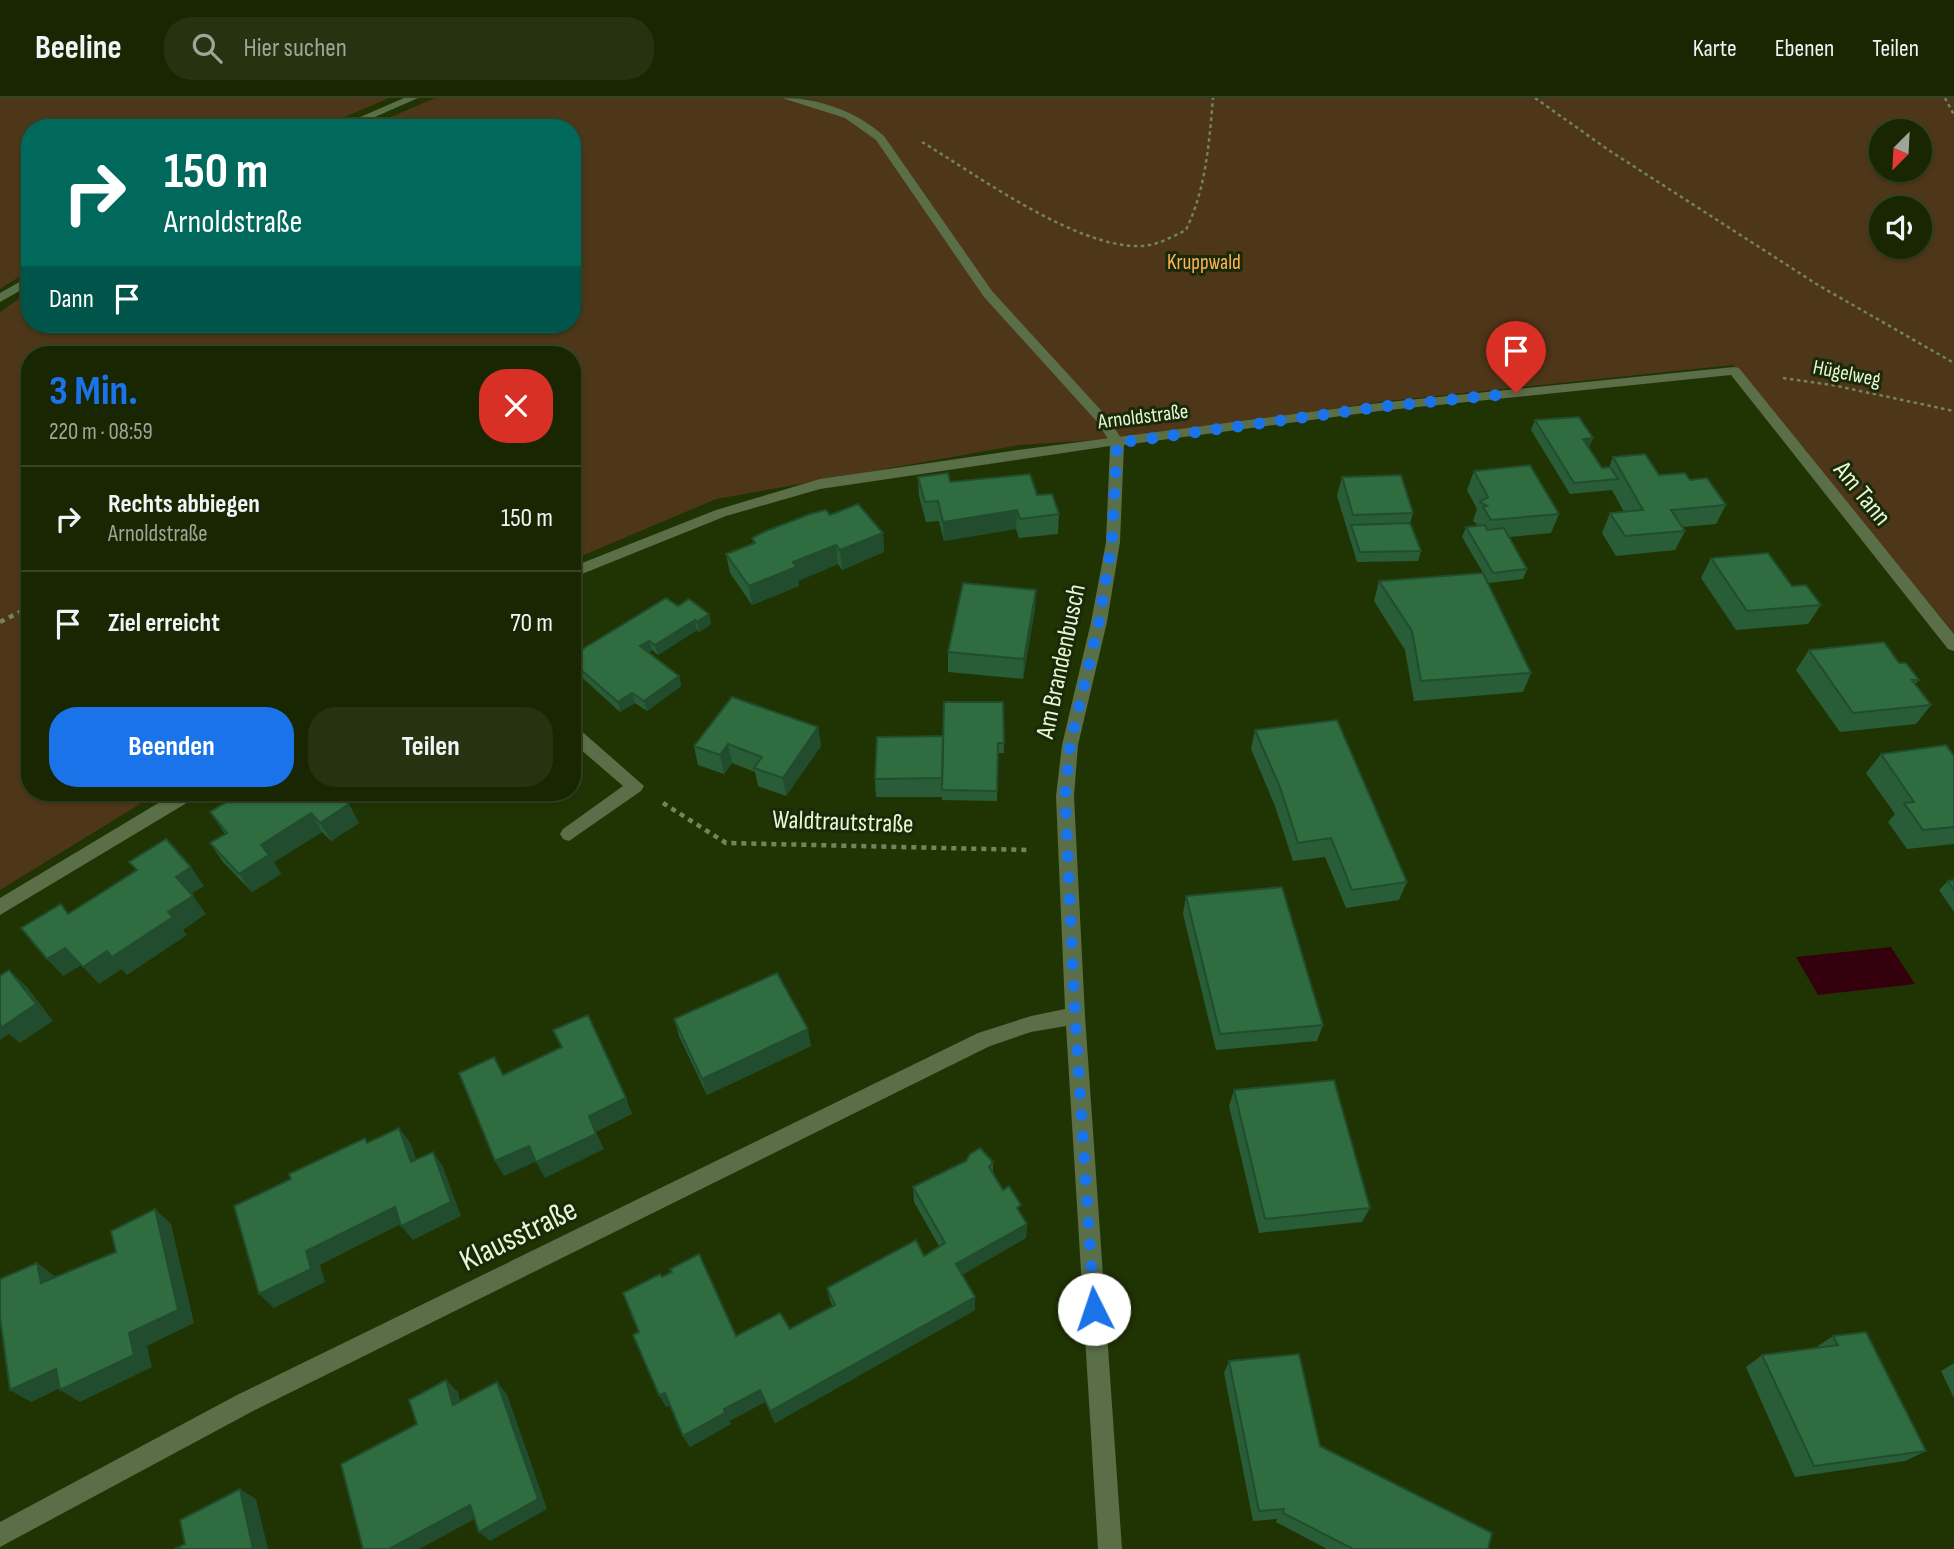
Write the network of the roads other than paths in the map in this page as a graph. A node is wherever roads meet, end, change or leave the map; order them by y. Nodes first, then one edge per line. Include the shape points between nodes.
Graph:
1 (413, 98) edge
2 (787, 98) edge
3 (362, 119) edge
4 (21, 285) edge
5 (0, 298) edge
6 (1734, 371) joint
7 (1117, 443) junction
8 (581, 569) edge
9 (1954, 645) edge
10 (581, 741) edge
11 (176, 801) edge
12 (569, 834) dead end
13 (0, 907) edge
14 (1075, 1016) junction
15 (0, 1535) edge
16 (1110, 1549) edge

1 - 3 street
2 - 7 street via 841,112 869,126 988,294 1104,422
4 - 5 street
6 - 7 street, Arnoldstraße via 1379,407
6 - 9 street, Am Tann
7 - 8 street, Arnoldstraße via 807,487 721,513
7 - 14 street, Am Brandenbusch via 1112,542 1070,745 1065,796
10 - 12 street via 635,786
11 - 13 street
14 - 15 street, Klausstraße via 985,1039 245,1403
14 - 16 street, Am Brandenbusch

